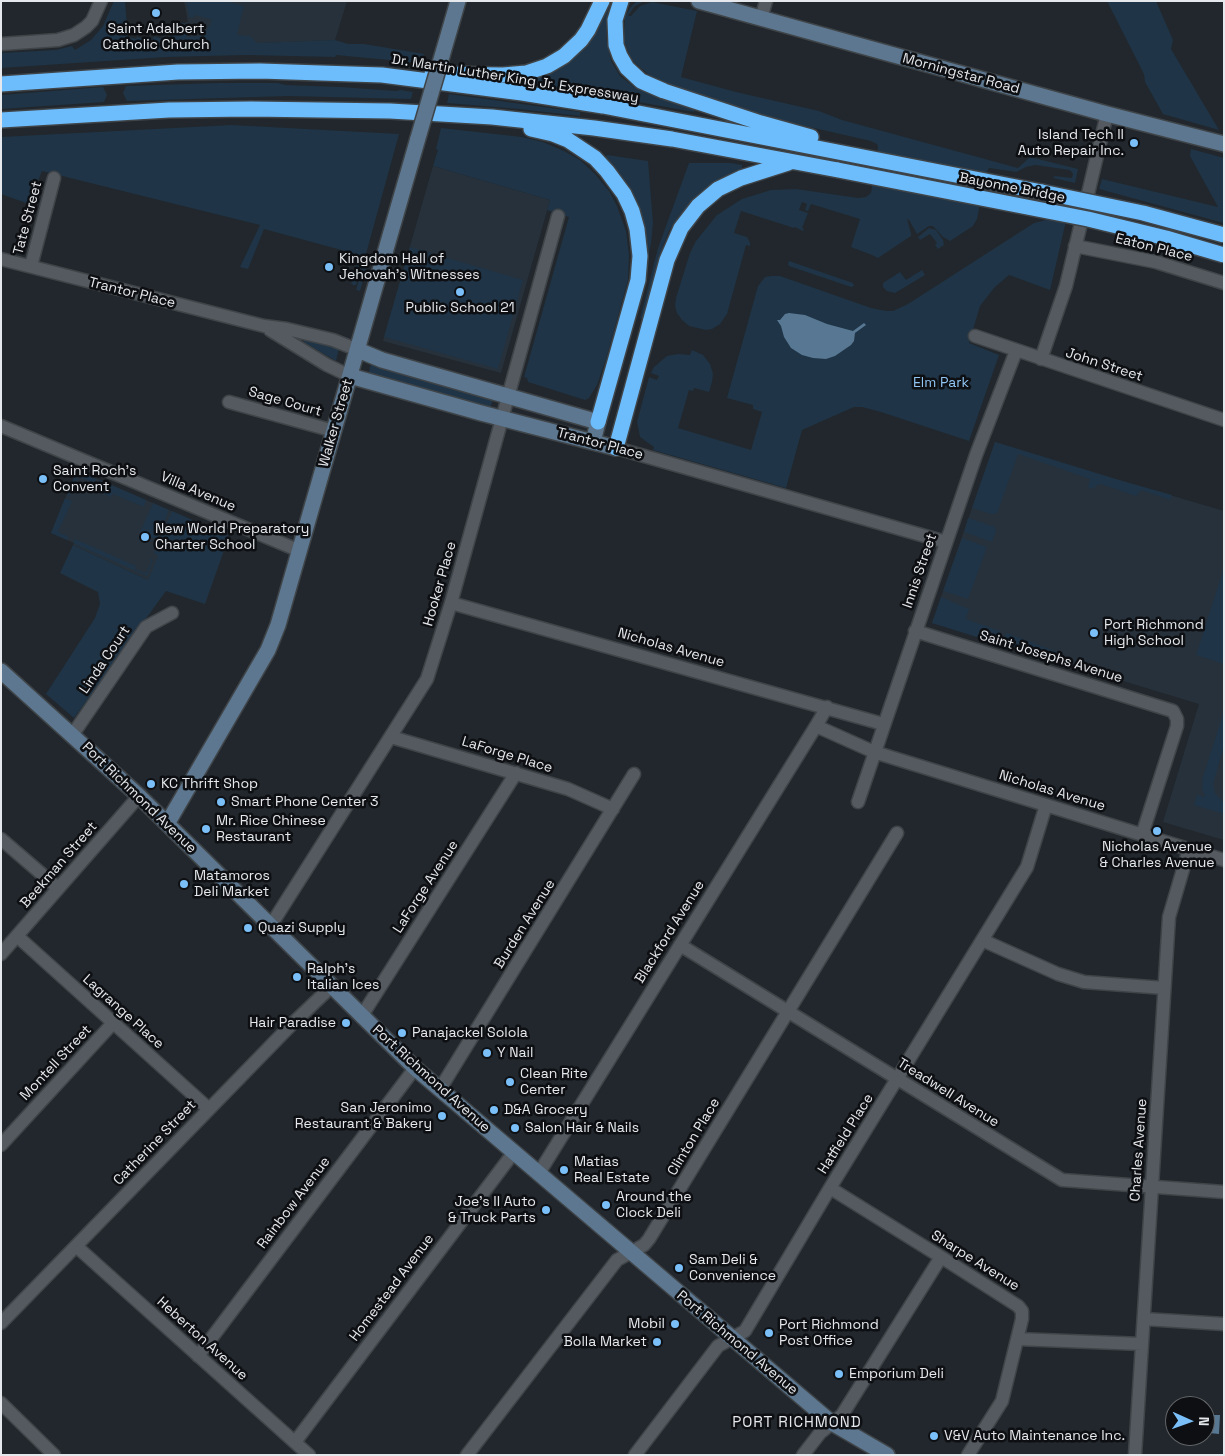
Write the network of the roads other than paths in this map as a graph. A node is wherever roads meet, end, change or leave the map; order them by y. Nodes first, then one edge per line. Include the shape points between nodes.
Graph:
1 (101, 1) edge
2 (458, 1) edge
3 (588, 1) edge
4 (602, 1) edge
5 (621, 1) edge
6 (632, 1) edge
7 (699, 1) edge
8 (766, 1) edge
9 (761, 19) junction
10 (593, 20) junction
11 (614, 32) junction
12 (1, 44) edge
13 (382, 75) junction
14 (1, 84) edge
15 (1106, 114) junction
16 (492, 117) junction
17 (1, 121) edge
18 (1224, 144) edge
19 (841, 153) junction
20 (792, 162) junction
21 (54, 178) dead end
22 (558, 216) dead end
23 (1224, 235) edge
24 (1075, 246) junction
25 (1224, 254) edge
26 (1, 259) edge
27 (31, 266) junction
28 (1224, 283) edge
29 (264, 326) junction
30 (975, 336) dead end
31 (358, 350) junction
32 (1016, 351) junction
33 (1041, 359) junction
34 (350, 376) junction
35 (508, 396) junction
36 (229, 402) dead end
37 (502, 419) junction
38 (1224, 420) edge
39 (598, 422) junction
40 (1, 426) edge
41 (334, 431) junction
42 (593, 442) junction
43 (616, 448) junction
44 (946, 542) junction
45 (300, 551) junction
46 (451, 603) junction
47 (172, 613) dead end
48 (915, 631) junction
49 (1, 671) edge
50 (827, 707) junction
51 (884, 724) junction
52 (816, 726) junction
53 (73, 734) junction
54 (391, 736) junction
55 (874, 752) junction
56 (516, 773) junction
57 (634, 774) dead end
58 (139, 796) junction
59 (858, 802) dead end
60 (1046, 805) junction
61 (613, 809) junction
62 (167, 824) junction
63 (897, 833) dead end
64 (1142, 835) junction
65 (1, 839) edge
66 (1189, 849) junction
67 (1224, 860) edge
68 (58, 888) junction
69 (271, 926) junction
70 (17, 936) junction
71 (982, 940) junction
72 (680, 945) junction
73 (1, 954) edge
74 (332, 986) junction
75 (1164, 988) junction
76 (788, 1012) junction
77 (361, 1017) junction
78 (113, 1023) junction
79 (415, 1068) junction
80 (897, 1079) junction
81 (440, 1089) junction
82 (209, 1109) junction
83 (1, 1145) edge
84 (514, 1152) junction
85 (539, 1173) junction
86 (1152, 1187) junction
87 (830, 1188) junction
88 (1224, 1192) edge
89 (76, 1246) junction
90 (631, 1252) junction
91 (942, 1257) junction
92 (1144, 1319) junction
93 (1, 1323) edge
94 (1224, 1324) edge
95 (731, 1338) junction
96 (1017, 1339) junction
97 (1142, 1344) junction
98 (198, 1356) junction
99 (1, 1404) edge
100 (832, 1423) junction
101 (294, 1442) junction
102 (54, 1455) edge
103 (309, 1455) edge
104 (467, 1455) edge
105 (635, 1455) edge
106 (803, 1455) edge
107 (887, 1455) edge
108 (968, 1455) edge
109 (1135, 1455) edge

1 - 12 street via 92,21 79,33 58,40
2 - 31 street, Walker Street, bridge
3 - 10 highway
4 - 10 highway
5 - 11 highway
6 - 11 highway
7 - 9 street, Morningstar Road
8 - 9 street
9 - 15 street, Morningstar Road
10 - 13 highway via 575,47 556,62 534,71 503,76
11 - 19 highway via 623,62 646,84 810,136
13 - 14 highway, Dr. Martin Luther King Jr. Expressway via 188,72
13 - 19 highway, Dr. Martin Luther King Jr. Expressway via 578,102
15 - 18 street, Morningstar Road
15 - 24 street
16 - 17 highway via 390,111 251,109
16 - 20 highway via 632,133
16 - 39 highway via 517,127 553,134 582,148 607,171 632,211 640,248 638,280
19 - 23 highway, Bayonne Bridge, bridge via 1078,199
20 - 25 highway, Bayonne Bridge, bridge via 1088,220
20 - 43 highway via 718,189 680,228 665,269
21 - 27 street, Tate Street
22 - 35 street, Hooker Place
24 - 28 street, Eaton Place via 1156,262
24 - 33 street via 1066,286
26 - 27 street, Trantor Place
27 - 29 street, Trantor Place
29 - 31 street, Trantor Place via 333,340
29 - 34 street, Trantor Place
30 - 32 street, John Street
31 - 34 street, Walker Street
31 - 35 street, Trantor Place via 382,360
32 - 33 street, John Street
32 - 44 street, Innis Street
33 - 38 street, John Street
34 - 37 street, Trantor Place
34 - 41 street, Walker Street
35 - 37 street, Hooker Place
35 - 39 street, Trantor Place
36 - 41 street, Sage Court
37 - 42 street, Trantor Place
37 - 46 street, Hooker Place
39 - 42 street
40 - 45 street, Villa Avenue
41 - 45 street, Walker Street
42 - 43 street, Trantor Place
43 - 44 street, Trantor Place
44 - 48 street, Innis Street
45 - 62 street, Walker Street via 268,650
46 - 50 street, Nicholas Avenue
46 - 54 street, Hooker Place via 427,679
47 - 53 street, Linda Court via 146,626
48 - 51 street, Innis Street
48 - 64 street, Saint Josephs Avenue via 1171,709 1176,714 1177,726
49 - 53 street, Port Richmond Avenue
50 - 51 street, Nicholas Avenue
50 - 52 street, Blackford Avenue
51 - 55 street, Innis Street
52 - 55 street, Nicholas Avenue
52 - 72 street, Blackford Avenue
53 - 58 street, Port Richmond Avenue
54 - 56 street, LaForge Place
54 - 69 street, Hooker Place
55 - 59 street, Innis Street
55 - 60 street, Nicholas Avenue
56 - 61 street, LaForge Place via 568,789
56 - 77 street, LaForge Avenue
57 - 61 street, Burden Avenue
58 - 62 street, Port Richmond Avenue
58 - 68 street, Beekman Street
60 - 64 street, Nicholas Avenue
60 - 71 street, Hatfield Place via 1027,867
61 - 81 street, Burden Avenue
62 - 69 street, Port Richmond Avenue
63 - 76 street, Clinton Place
64 - 66 street, Nicholas Avenue
65 - 68 street
66 - 67 street, Nicholas Avenue
66 - 75 street, Charles Avenue via 1169,917
68 - 70 street, Beekman Street
69 - 74 street, Port Richmond Avenue
70 - 73 street, Beekman Street
70 - 78 street, Lagrange Place
71 - 75 street via 1058,974 1084,982
71 - 80 street, Hatfield Place
72 - 76 street, Treadwell Avenue
72 - 85 street, Blackford Avenue
74 - 77 street, Port Richmond Avenue
74 - 82 street, Catherine Street
75 - 86 street, Charles Avenue
76 - 80 street, Treadwell Avenue
76 - 90 street, Clinton Place via 649,1239
77 - 79 street, Port Richmond Avenue
78 - 82 street, Lagrange Place
78 - 83 street, Montell Street
79 - 81 street, Port Richmond Avenue
79 - 98 street, Rainbow Avenue
80 - 86 street, Treadwell Avenue via 1062,1180
80 - 87 street, Hatfield Place
81 - 84 street, Port Richmond Avenue
82 - 89 street, Catherine Street
84 - 85 street, Port Richmond Avenue
84 - 101 street, Homestead Avenue
85 - 90 street, Port Richmond Avenue
86 - 88 street, Treadwell Avenue
86 - 92 street, Charles Avenue
87 - 91 street, Sharpe Avenue
87 - 95 street, Hatfield Place via 745,1331
89 - 93 street, Catherine Street
89 - 98 street, Heberton Avenue
90 - 95 street, Port Richmond Avenue
90 - 104 street, Clinton Place via 617,1260
91 - 96 street, Sharpe Avenue via 1018,1306 1022,1319
91 - 100 street via 842,1415
92 - 94 street
92 - 97 street, Charles Avenue
95 - 100 street, Port Richmond Avenue
95 - 105 street, Hatfield Place via 718,1346
96 - 97 street
96 - 108 street, Sharpe Avenue via 1002,1402
97 - 109 street, Charles Avenue
98 - 101 street, Heberton Avenue
99 - 102 street
100 - 106 street
100 - 107 street, Port Richmond Avenue
101 - 103 street, Heberton Avenue

